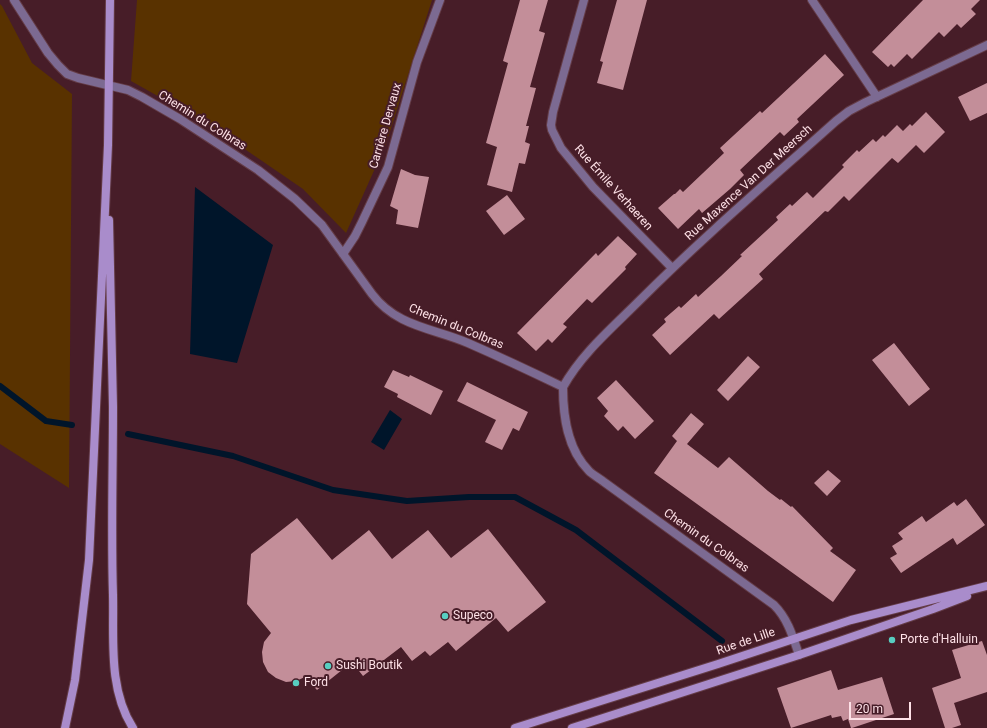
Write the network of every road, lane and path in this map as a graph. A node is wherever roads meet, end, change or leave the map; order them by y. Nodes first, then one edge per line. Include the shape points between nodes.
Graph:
1 (14, 0) edge
2 (110, 0) edge
3 (440, 0) edge
4 (584, 0) edge
5 (812, 0) edge
6 (987, 45) edge
7 (109, 86) junction
8 (877, 96) junction
9 (108, 145) junction
10 (343, 254) junction
11 (672, 268) junction
12 (563, 387) junction
13 (987, 587) edge
14 (794, 638) junction
15 (799, 655) junction
16 (65, 728) edge
17 (133, 728) edge
18 (515, 728) edge
19 (572, 728) edge

1 - 7 street, Chemin du Colbras via 58,66 67,74
2 - 7 main road
3 - 10 street, Carrière Dervaux via 417,62 388,167 355,236
4 - 11 street, Rue Émile Verhaeren via 553,112 552,130 561,148 588,181
5 - 8 street
6 - 8 street, Rue Maxence Van Der Meersch
7 - 9 main road
7 - 10 street, Chemin du Colbras via 128,90 142,97 258,170 307,210
8 - 11 street, Rue Maxence Van Der Meersch via 836,121
9 - 16 main road via 89,560 76,680
9 - 17 main road via 114,662 122,705
10 - 12 street, Chemin du Colbras via 379,303 397,317 467,343
11 - 12 street, Rue Maxence Van Der Meersch via 588,351
12 - 14 street, Chemin du Colbras via 566,422 571,441 579,458 589,470 774,605 787,622
13 - 14 main road, Rue de Lille via 851,620
13 - 15 main road, Rue de Lille via 933,609
14 - 15 street, Chemin du Colbras
14 - 18 main road, Rue de Lille
15 - 19 main road, Rue de Lille

